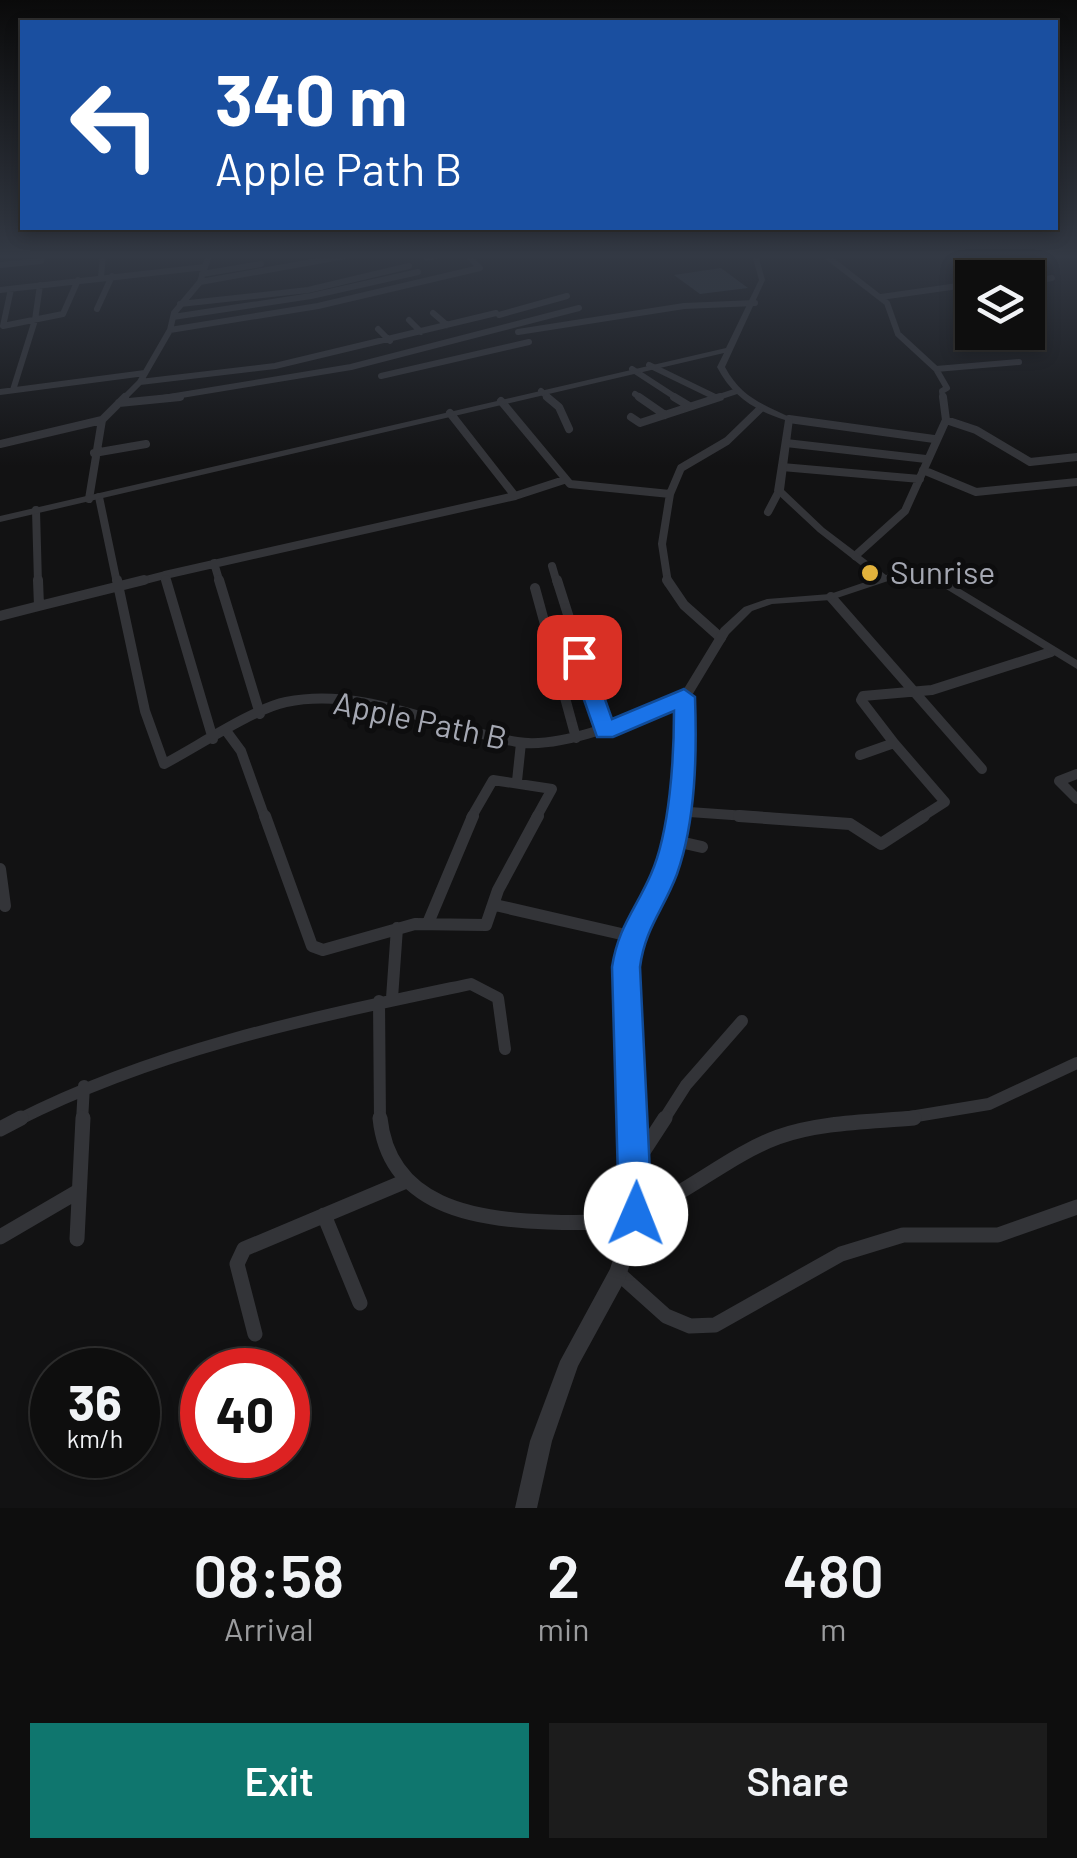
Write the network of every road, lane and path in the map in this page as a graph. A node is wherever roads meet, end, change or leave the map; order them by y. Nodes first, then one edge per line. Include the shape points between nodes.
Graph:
1 (34, 325) edge
2 (171, 325) edge
3 (199, 325) edge
4 (414, 325) edge
5 (447, 325) edge
6 (510, 325) edge
7 (528, 325) edge
8 (548, 325) edge
9 (743, 325) edge
10 (895, 325) edge
11 (378, 329) dead end
12 (170, 330) junction
13 (515, 330) junction
14 (496, 331) junction
15 (421, 332) junction
16 (470, 337) junction
17 (390, 341) junction
18 (448, 342) junction
19 (529, 342) junction
20 (510, 346) junction
21 (424, 348) junction
22 (730, 348) junction
23 (536, 349) dead end
24 (405, 353) junction
25 (482, 353) junction
26 (383, 358) junction
27 (460, 358) junction
28 (1019, 362) dead end
29 (438, 363) junction
30 (650, 366) junction
31 (418, 367) junction
32 (632, 369) junction
33 (936, 369) junction
34 (395, 372) junction
35 (145, 373) junction
36 (382, 376) dead end
37 (140, 382) junction
38 (657, 386) junction
39 (13, 390) junction
40 (736, 391) junction
41 (0, 392) edge
42 (540, 392) junction
43 (716, 397) junction
44 (501, 401) junction
45 (119, 403) junction
46 (690, 406) junction
47 (760, 409) junction
48 (450, 413) junction
49 (665, 415) junction
50 (631, 417) dead end
51 (789, 419) junction
52 (102, 420) junction
53 (946, 420) junction
54 (569, 429) dead end
55 (934, 438) junction
56 (786, 442) junction
57 (0, 444) edge
58 (146, 444) dead end
59 (94, 453) junction
60 (1077, 457) edge
61 (926, 459) junction
62 (782, 467) junction
63 (922, 475) junction
64 (564, 480) junction
65 (1077, 482) edge
66 (779, 491) junction
67 (670, 494) junction
68 (514, 496) junction
69 (94, 498) junction
70 (36, 510) junction
71 (768, 512) dead end
72 (0, 519) edge
73 (856, 556) junction
74 (214, 563) junction
75 (552, 566) dead end
76 (166, 575) junction
77 (884, 578) junction
78 (118, 586) junction
79 (535, 588) dead end
80 (831, 597) junction
81 (39, 606) junction
82 (0, 616) edge
83 (721, 638) junction
84 (1051, 652) junction
85 (1077, 664) edge
86 (915, 692) junction
87 (684, 697) junction
88 (260, 714) junction
89 (605, 731) junction
90 (226, 732) junction
91 (576, 738) junction
92 (213, 739) junction
93 (520, 744) junction
94 (894, 744) junction
95 (860, 755) dead end
96 (982, 769) dead end
97 (1077, 774) edge
98 (517, 781) junction
99 (1077, 799) edge
100 (675, 811) junction
101 (671, 840) junction
102 (702, 847) dead end
103 (0, 869) edge
104 (5, 906) dead end
105 (495, 906) junction
106 (428, 923) junction
107 (397, 928) junction
108 (630, 936) junction
109 (386, 1000) junction
110 (742, 1021) dead end
111 (505, 1049) dead end
112 (1077, 1062) edge
113 (84, 1086) junction
114 (0, 1129) edge
115 (636, 1162) junction
116 (406, 1181) junction
117 (77, 1192) junction
118 (1077, 1207) edge
119 (636, 1214) junction
120 (324, 1215) junction
121 (0, 1237) edge
122 (77, 1239) dead end
123 (618, 1273) junction
124 (360, 1302) dead end
125 (255, 1334) dead end
126 (526, 1508) edge

1 - 39 street
2 - 12 street
3 - 12 street
4 - 15 street
5 - 15 street
6 - 13 street
7 - 13 street
8 - 13 street
9 - 22 street
10 - 33 street
11 - 17 street
12 - 35 street
13 - 14 street
13 - 19 street
14 - 16 street
14 - 20 street
15 - 17 street
16 - 18 street
16 - 25 street
17 - 37 street
18 - 21 street
18 - 27 street
19 - 20 street
19 - 23 street
20 - 25 street
21 - 24 street
21 - 29 street
22 - 30 street
22 - 40 street via 722,367
24 - 26 street
24 - 31 street
25 - 27 street
26 - 34 street
26 - 45 street via 216,392
27 - 29 street
28 - 33 street
29 - 31 street
30 - 32 street
30 - 43 street
31 - 34 street
32 - 38 street
32 - 42 street
33 - 53 street via 947,388
34 - 36 street
35 - 37 street
35 - 39 street
37 - 45 street
38 - 46 street
38 - 49 street via 635,394
39 - 41 street
40 - 43 street
40 - 47 street
42 - 44 street
42 - 54 street
43 - 46 street
44 - 48 street
44 - 64 street
45 - 52 street
46 - 49 street
47 - 51 street
47 - 67 street via 727,441 681,468
48 - 68 street
48 - 69 street
49 - 50 street via 640,423
51 - 55 street
51 - 56 street
52 - 57 street
52 - 59 street
53 - 55 street
53 - 60 street via 1030,462
55 - 61 street
56 - 61 street
56 - 62 street
58 - 59 street
59 - 69 street
61 - 63 street
62 - 63 street
62 - 66 street
63 - 65 street via 976,492
63 - 73 street via 905,512
64 - 67 street
64 - 68 street
66 - 71 street
66 - 73 street
67 - 83 street via 664,582 679,604
68 - 74 street
69 - 70 street
69 - 78 street
70 - 72 street
70 - 81 street
73 - 77 street
74 - 76 street
74 - 88 street
75 - 89 street
76 - 78 street
76 - 92 street
77 - 80 street
77 - 84 street via 936,578
78 - 81 street
78 - 92 street, Apple Path B via 145,711 164,764
79 - 91 street
80 - 83 street via 748,608
80 - 86 street
81 - 82 street
83 - 87 street
84 - 85 street
84 - 86 street
86 - 94 street via 861,698
86 - 96 street
87 - 89 street, Apple Path B
87 - 100 street via 686,754
88 - 90 street, Apple Path B
88 - 93 street, Apple Path B via 284,702 338,699
89 - 91 street, Apple Path B
90 - 92 street, Apple Path B
90 - 107 street via 241,751 312,946 323,950
91 - 93 street, Apple Path B
93 - 98 street
94 - 95 street
94 - 100 street via 945,802 880,844 850,824
97 - 99 street via 1058,781
98 - 105 street via 552,793
98 - 106 street via 493,780 463,833
100 - 101 street
101 - 102 street
101 - 108 street via 664,874
103 - 104 street
105 - 106 street via 480,928
105 - 108 street
106 - 107 street
107 - 109 street
108 - 115 street via 624,1014
109 - 111 street via 471,984 494,989 503,1008
109 - 113 street via 272,1026
109 - 116 street via 375,1104 388,1161
110 - 115 street via 686,1086
112 - 119 street via 960,1112 782,1135
113 - 114 street
113 - 117 street
115 - 119 street
116 - 119 street via 440,1205 486,1219 561,1222
116 - 120 street
117 - 121 street
117 - 122 street
118 - 123 street via 998,1235 903,1236 841,1254 714,1325 690,1326 666,1316
119 - 123 street
120 - 124 street
120 - 125 street via 250,1244 238,1257
123 - 126 street via 570,1362

